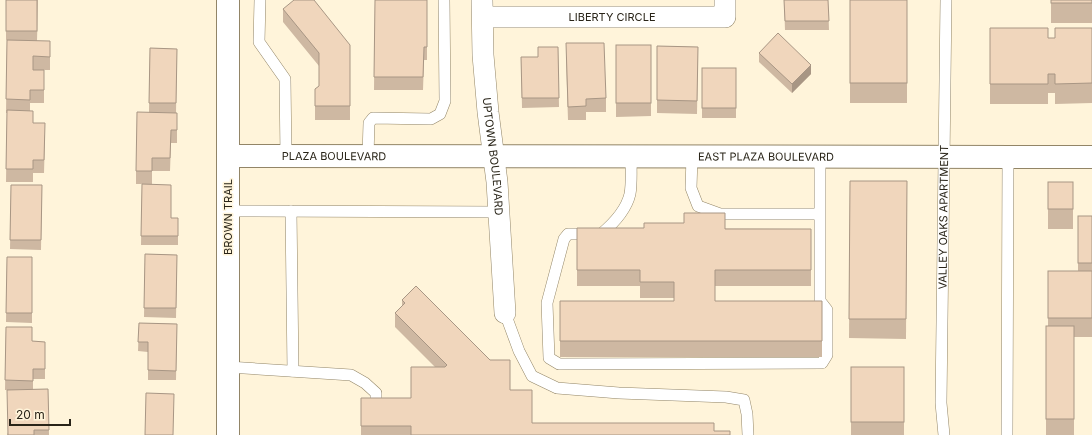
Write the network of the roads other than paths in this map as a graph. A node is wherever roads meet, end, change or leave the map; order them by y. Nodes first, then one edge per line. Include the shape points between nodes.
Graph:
1 (228, 0) edge
2 (260, 0) edge
3 (444, 0) edge
4 (725, 0) edge
5 (946, 0) edge
6 (482, 8) edge
7 (228, 156) junction
8 (286, 156) junction
9 (368, 156) junction
10 (440, 156) joint
11 (494, 157) junction
12 (631, 157) junction
13 (692, 157) junction
14 (820, 157) junction
15 (944, 157) junction
16 (1008, 157) junction
17 (1092, 157) edge
18 (228, 211) junction
19 (291, 211) junction
20 (499, 212) junction
21 (819, 214) junction
22 (505, 314) joint
23 (228, 367) junction
24 (293, 371) junction
25 (376, 411) edge
26 (228, 435) edge
27 (748, 435) edge
28 (944, 435) edge
29 (1006, 435) edge

1 - 7 street, BROWN TRAIL
2 - 8 lane via 260,42 285,79
3 - 9 lane via 445,101 440,114 431,119 373,118 369,123
4 - 6 street, LIBERTY CIRCLE via 725,17
5 - 15 lane, VALLEY OAKS APARTMENT
6 - 11 street, UPTOWN BOULEVARD via 483,55
7 - 8 street, PLAZA BOULEVARD
7 - 18 street, BROWN TRAIL
8 - 9 street, PLAZA BOULEVARD
9 - 10 street, PLAZA BOULEVARD
10 - 11 street, EAST PLAZA BOULEVARD
11 - 12 street, EAST PLAZA BOULEVARD
11 - 20 street, UPTOWN BOULEVARD
12 - 13 street, EAST PLAZA BOULEVARD
12 - 21 lane via 630,195 614,223 601,234 568,234 564,239 548,303 549,358 559,364 822,364 827,355 827,310 820,301
13 - 14 street, EAST PLAZA BOULEVARD
13 - 21 lane via 691,188 698,206 720,214
14 - 15 street, EAST PLAZA BOULEVARD
14 - 21 lane
15 - 16 street, EAST PLAZA BOULEVARD
15 - 28 lane, VALLEY OAKS APARTMENT via 941,403
16 - 17 street, EAST PLAZA BOULEVARD
16 - 29 lane
18 - 19 lane
18 - 23 street, BROWN TRAIL
19 - 20 lane
19 - 24 lane
20 - 22 street, UPTOWN BOULEVARD
22 - 27 lane via 532,376 557,388 744,400
23 - 24 lane
23 - 26 street, BROWN TRAIL
24 - 25 lane via 351,374 376,393

